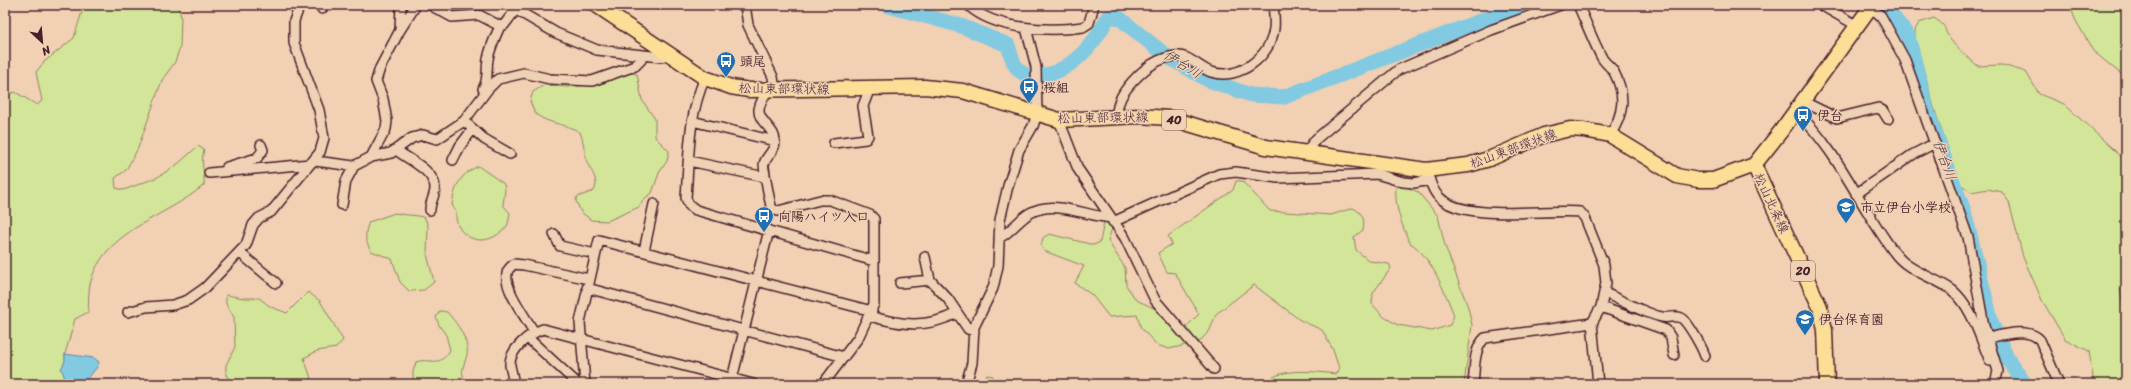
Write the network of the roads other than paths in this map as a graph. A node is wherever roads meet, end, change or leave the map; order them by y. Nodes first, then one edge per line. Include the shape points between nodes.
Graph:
1 (300, 5) edge
2 (402, 5) edge
3 (416, 5) edge
4 (430, 5) edge
5 (596, 5) edge
6 (745, 5) edge
7 (968, 5) edge
8 (1094, 5) edge
9 (1273, 5) edge
10 (1560, 5) edge
11 (1578, 5) edge
12 (1821, 5) edge
13 (517, 6) edge
14 (1871, 6) edge
15 (1856, 25) junction
16 (500, 26) junction
17 (1026, 28) junction
18 (400, 30) junction
19 (671, 54) junction
20 (644, 56) junction
21 (705, 78) junction
22 (870, 88) junction
23 (771, 90) junction
24 (480, 98) junction
25 (1799, 106) junction
26 (1036, 114) junction
27 (1118, 117) junction
28 (1888, 119) dead end
29 (1059, 120) junction
30 (464, 121) junction
31 (692, 121) junction
32 (473, 129) junction
33 (1610, 135) junction
34 (775, 141) junction
35 (834, 143) dead end
36 (1935, 143) junction
37 (262, 145) dead end
38 (396, 150) junction
39 (1306, 152) junction
40 (510, 154) dead end
41 (371, 157) junction
42 (453, 160) dead end
43 (689, 160) junction
44 (312, 162) junction
45 (1754, 165) junction
46 (354, 166) junction
47 (1428, 175) junction
48 (765, 177) junction
49 (1856, 194) junction
50 (654, 204) dead end
51 (342, 205) dead end
52 (430, 210) dead end
53 (1112, 220) junction
54 (769, 230) junction
55 (554, 234) dead end
56 (999, 238) junction
57 (644, 251) junction
58 (240, 253) junction
59 (595, 254) junction
60 (925, 257) dead end
61 (874, 261) junction
62 (930, 280) junction
63 (756, 281) junction
64 (276, 283) dead end
65 (588, 283) junction
66 (900, 283) dead end
67 (1605, 293) junction
68 (1600, 307) junction
69 (128, 312) dead end
70 (957, 313) junction
71 (870, 314) junction
72 (1592, 324) junction
73 (743, 330) junction
74 (974, 331) junction
75 (531, 335) junction
76 (1991, 337) junction
77 (580, 340) junction
78 (1674, 355) dead end
79 (1705, 356) dead end
80 (844, 357) junction
81 (1214, 369) dead end
82 (729, 381) edge
83 (1826, 383) edge
84 (514, 384) edge
85 (578, 384) edge
86 (585, 384) edge
87 (752, 384) edge
88 (823, 384) edge
89 (966, 384) edge
90 (1473, 384) edge
91 (1598, 384) edge
92 (1995, 384) edge
93 (2060, 384) edge

1 - 44 street via 294,21 294,43 311,86 324,130 323,145
2 - 18 street
3 - 18 street
4 - 16 street via 452,16 479,15
5 - 19 main road, 松山東部環状線 / 40
6 - 23 street via 748,25 773,77
7 - 17 street via 987,17
8 - 17 street via 1089,23 1083,27
9 - 27 street via 1274,31 1261,57 1250,67 1225,74 1212,72 1186,58 1176,56 1150,64 1126,88 1116,110
10 - 39 street via 1491,30 1398,70 1316,139
11 - 33 street via 1603,59 1613,71 1618,84 1622,113
12 - 15 street
13 - 16 street via 504,25
13 - 20 street via 544,26 575,42 597,50
14 - 15 main road, 松山北条線
14 - 36 street via 1881,16 1905,60
15 - 25 main road, 松山北条線
16 - 24 street via 490,50 487,83
17 - 26 street via 1036,68
18 - 41 street via 376,81 387,121 386,129
19 - 20 street via 661,57
19 - 21 main road, 松山東部環状線 / 40
20 - 24 street via 635,66 592,81 550,79 524,74 505,76 493,82
21 - 23 main road, 松山東部環状線 / 40 via 732,87
21 - 31 street via 697,94
22 - 23 main road, 松山東部環状線 / 40
22 - 26 main road, 松山東部環状線 / 40 via 925,87 962,91
22 - 35 street via 864,106 868,136 866,139
23 - 34 street via 759,108 759,114 773,131
24 - 30 street
25 - 28 street via 1837,118 1878,108
25 - 45 main road, 松山北条線
25 - 49 street
26 - 29 main road, 松山東部環状線 / 40
26 - 56 street via 1033,126 1014,161 1000,220
27 - 29 main road, 松山東部環状線 / 40
27 - 39 main road, 松山東部環状線 / 40 via 1169,118 1266,146
29 - 53 street via 1078,169
30 - 32 street
30 - 38 street via 437,139 423,135
31 - 34 street
31 - 43 street
32 - 40 street via 484,139
32 - 42 street
33 - 45 main road, 松山東部環状線 / 40 via 1677,176 1713,180
33 - 47 main road, 松山東部環状線 / 40 via 1584,130 1557,131 1482,161
34 - 48 street via 764,165
36 - 49 street via 1912,155
36 - 76 street via 1968,237
37 - 44 street via 263,150 257,158 213,172
38 - 41 street
38 - 52 street via 427,172 434,181
39 - 47 main road, 松山東部環状線 / 40
41 - 46 street
43 - 48 street
43 - 54 street via 686,198 692,208
44 - 46 street
44 - 58 street via 271,212 252,225 249,241
45 - 83 main road, 松山北条線 / 20 via 1820,307 1825,330
46 - 51 street via 346,181
47 - 53 street via 1414,183 1377,174 1278,178 1228,172
47 - 67 street via 1438,197 1463,210 1580,212 1585,218 1604,265
48 - 61 street via 772,209 778,211 820,200 830,200 870,215 874,219
49 - 92 street via 1901,261 1951,289 1960,298 1994,370
50 - 57 street
53 - 56 street via 1056,207 1043,208 1030,213
53 - 81 street via 1125,238 1155,300
54 - 61 street
54 - 63 street
55 - 59 street via 560,246
56 - 74 street via 998,266 993,288
57 - 59 street via 599,240
57 - 63 street
58 - 64 street
58 - 69 street via 188,300
59 - 65 street
60 - 62 street
61 - 71 street via 874,304
62 - 66 street
62 - 70 street
63 - 71 street
63 - 73 street
65 - 73 street
65 - 75 street via 524,265 514,264 508,269 506,275 509,289
65 - 77 street via 580,322
67 - 68 street
67 - 79 street via 1662,317 1682,318 1695,339 1700,342
68 - 72 street
68 - 78 street via 1666,330 1671,338
70 - 71 street via 933,322 901,324
70 - 74 street via 968,329
71 - 80 street via 858,338
72 - 90 street via 1485,338 1479,343
72 - 91 street
73 - 80 street
73 - 82 street
74 - 89 street via 972,363
75 - 77 street via 543,329
75 - 84 street via 512,354 510,364
75 - 85 street
76 - 92 street via 1998,370
76 - 93 street via 2028,333 2037,336
77 - 82 street
77 - 86 street
80 - 88 street
82 - 87 street

